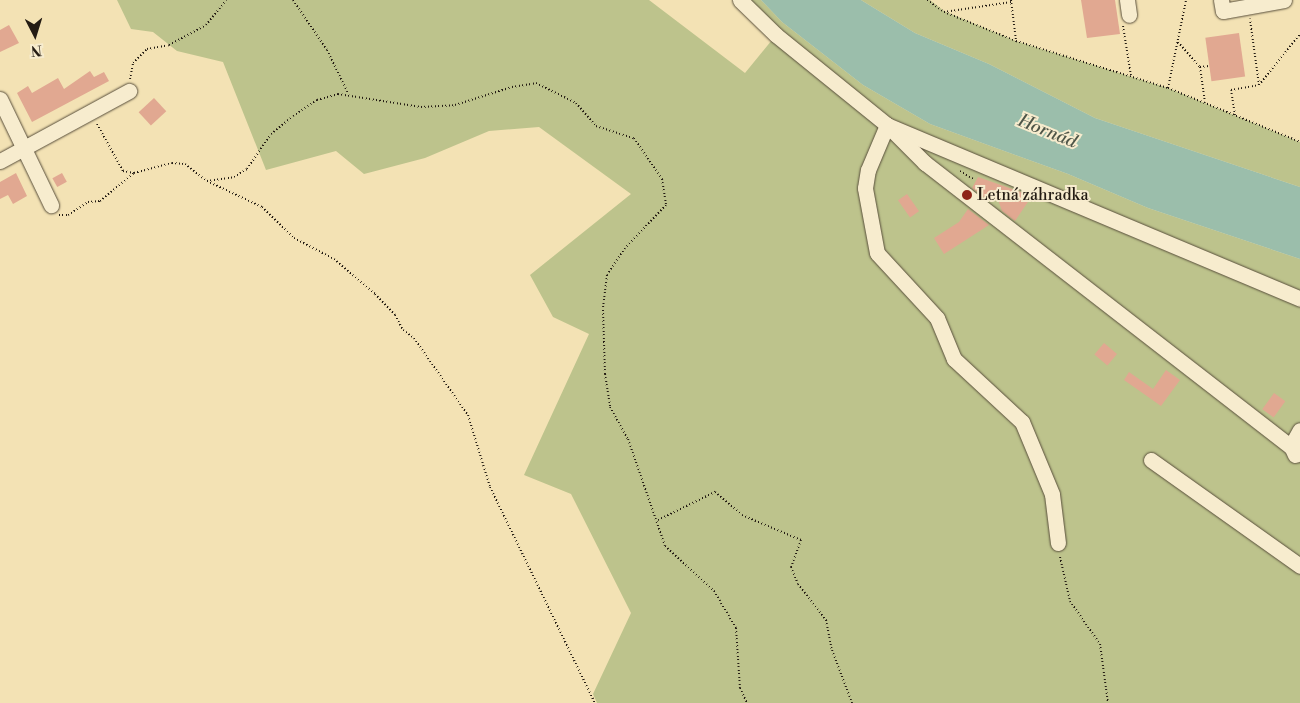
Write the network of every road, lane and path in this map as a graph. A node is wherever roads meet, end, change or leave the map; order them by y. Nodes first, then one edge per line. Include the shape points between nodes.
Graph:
1 (226, 0) edge
2 (293, 0) edge
3 (740, 0) edge
4 (927, 0) edge
5 (1186, 0) edge
6 (1221, 0) edge
7 (1284, 0) edge
8 (1011, 1) edge
9 (1249, 6) junction
10 (944, 12) junction
11 (1300, 34) edge
12 (1124, 36) dead end
13 (1016, 41) junction
14 (1178, 42) junction
15 (1209, 66) dead end
16 (1200, 67) junction
17 (1131, 76) junction
18 (1259, 85) junction
19 (1168, 88) junction
20 (129, 91) joint
21 (348, 93) junction
22 (0, 99) edge
23 (1205, 103) junction
24 (1235, 115) junction
25 (93, 116) dead end
26 (887, 125) junction
27 (1300, 142) edge
28 (24, 148) junction
29 (0, 161) edge
30 (134, 173) junction
31 (978, 174) dead end
32 (207, 181) junction
33 (972, 186) dead end
34 (51, 205) joint
35 (1300, 299) edge
36 (1300, 430) edge
37 (1295, 450) edge
38 (1150, 460) dead end
39 (1300, 463) edge
40 (658, 520) junction
41 (1058, 543) joint
42 (1300, 566) edge
43 (595, 703) edge
44 (748, 703) edge
45 (852, 703) edge
46 (1108, 703) edge

1 - 20 path via 206,25 169,45 147,49 133,63
2 - 21 path via 327,50
3 - 26 street via 776,35
4 - 10 path
5 - 14 path
6 - 9 street via 1223,11
7 - 9 street
8 - 10 path
8 - 13 path
9 - 18 path
10 - 13 path
11 - 18 path
12 - 17 path
13 - 17 path
14 - 16 path
14 - 19 path
15 - 16 path
16 - 23 path
17 - 19 path
18 - 24 path via 1232,90
19 - 23 path
20 - 28 street
21 - 32 path via 316,100 271,134 247,169 234,177
21 - 40 path via 422,107 455,104 536,83 576,103 596,126 634,138 648,154 662,179 666,205 625,248 607,275 603,310 610,407 628,439
22 - 28 street
23 - 24 path
24 - 27 path
25 - 30 path via 123,171
26 - 35 street
26 - 37 street via 925,163
26 - 41 street via 868,170 865,188 877,253 937,318 954,358 1022,422 1052,494
28 - 29 street
28 - 34 street
30 - 32 path via 172,163 185,164
30 - 34 path via 100,201 88,202 68,215 58,215
31 - 33 path
32 - 43 path via 262,208 294,238 334,258 396,315 403,330 414,338 468,415 490,487
36 - 37 street
37 - 39 street
38 - 42 street
40 - 44 path via 665,546 714,591 736,628 740,688
40 - 45 path via 715,492 742,515 801,540 791,567 798,584 826,620 832,650
41 - 46 path via 1070,601 1100,644

